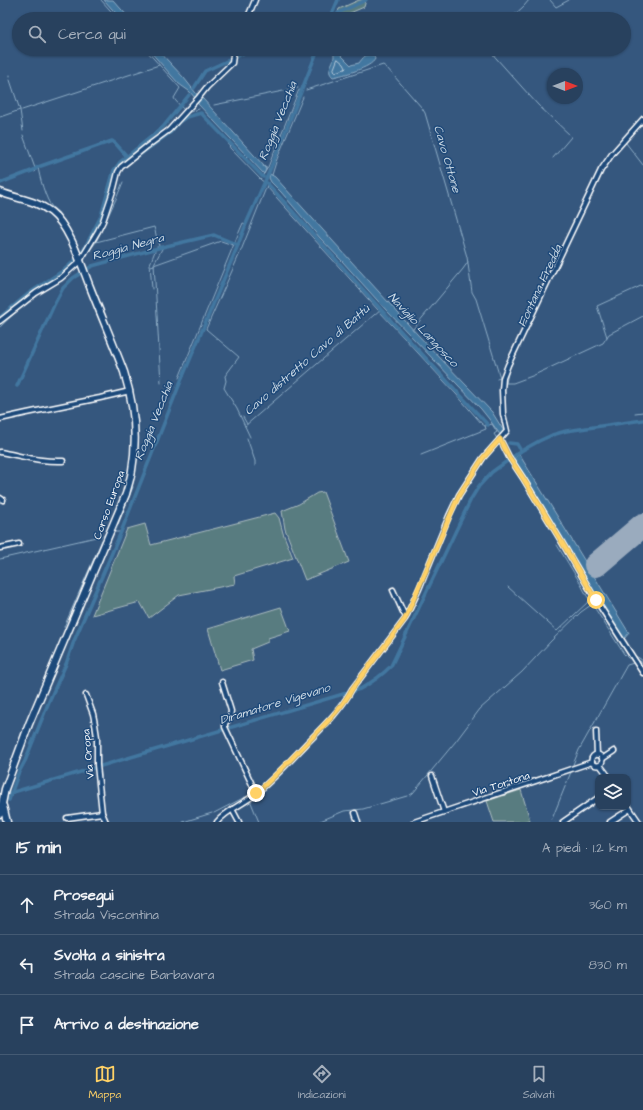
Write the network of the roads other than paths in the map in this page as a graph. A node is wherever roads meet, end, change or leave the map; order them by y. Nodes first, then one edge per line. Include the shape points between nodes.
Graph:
1 (255, 0) edge
2 (250, 12) edge
3 (233, 56) edge
4 (643, 119) edge
5 (3, 194) edge
6 (80, 261) junction
7 (0, 321) edge
8 (130, 391) junction
9 (0, 419) edge
10 (501, 438) junction
11 (0, 452) edge
12 (62, 461) dead end
13 (19, 544) dead end
14 (0, 548) edge
15 (393, 590) dead end
16 (406, 617) junction
17 (643, 672) edge
18 (222, 682) dead end
19 (86, 695) dead end
20 (596, 731) dead end
21 (614, 751) dead end
22 (597, 755) junction
23 (602, 758) junction
24 (592, 762) junction
25 (600, 765) junction
26 (607, 774) edge
27 (432, 776) dead end
28 (256, 793) junction
29 (595, 800) edge
30 (2, 802) junction
31 (232, 809) junction
32 (625, 810) edge
33 (631, 810) edge
34 (444, 812) junction
35 (102, 813) junction
36 (355, 813) dead end
37 (0, 814) edge
38 (67, 818) dead end
39 (0, 820) edge
40 (6, 822) edge
41 (106, 822) edge
42 (216, 822) edge
43 (239, 822) edge
44 (358, 822) edge
45 (414, 822) edge
46 (563, 822) edge
47 (610, 822) edge
48 (639, 822) edge

1 - 2 street
3 - 6 street via 232,63 169,130 121,167 103,221
4 - 10 street via 601,170 508,365 502,390 503,414 507,429
5 - 6 main road, Corso Europa via 43,206 52,212 62,223
6 - 7 street via 61,278 36,293
6 - 8 main road, Corso Europa
8 - 9 street
8 - 30 main road, Corso Europa via 136,430 132,471 126,494 30,724
10 - 16 street via 483,458 459,495
10 - 17 street via 510,458 596,600
11 - 12 street via 49,462
13 - 14 street
15 - 16 street
16 - 28 street via 346,700
18 - 28 street via 231,711 225,727
19 - 35 street, Via Oropa via 97,737
20 - 22 street
21 - 23 street
22 - 23 street
22 - 24 street via 593,757
23 - 25 street
24 - 25 street
24 - 34 street, Via Tortona
25 - 26 street
27 - 34 street
28 - 31 street
29 - 46 street
30 - 37 main road, Corso Europa
30 - 40 main road
31 - 42 street
31 - 43 street
32 - 47 street
33 - 48 street
34 - 45 street, Via Tortona
35 - 38 street
35 - 41 street, Via Oropa
36 - 44 street
39 - 40 main road

